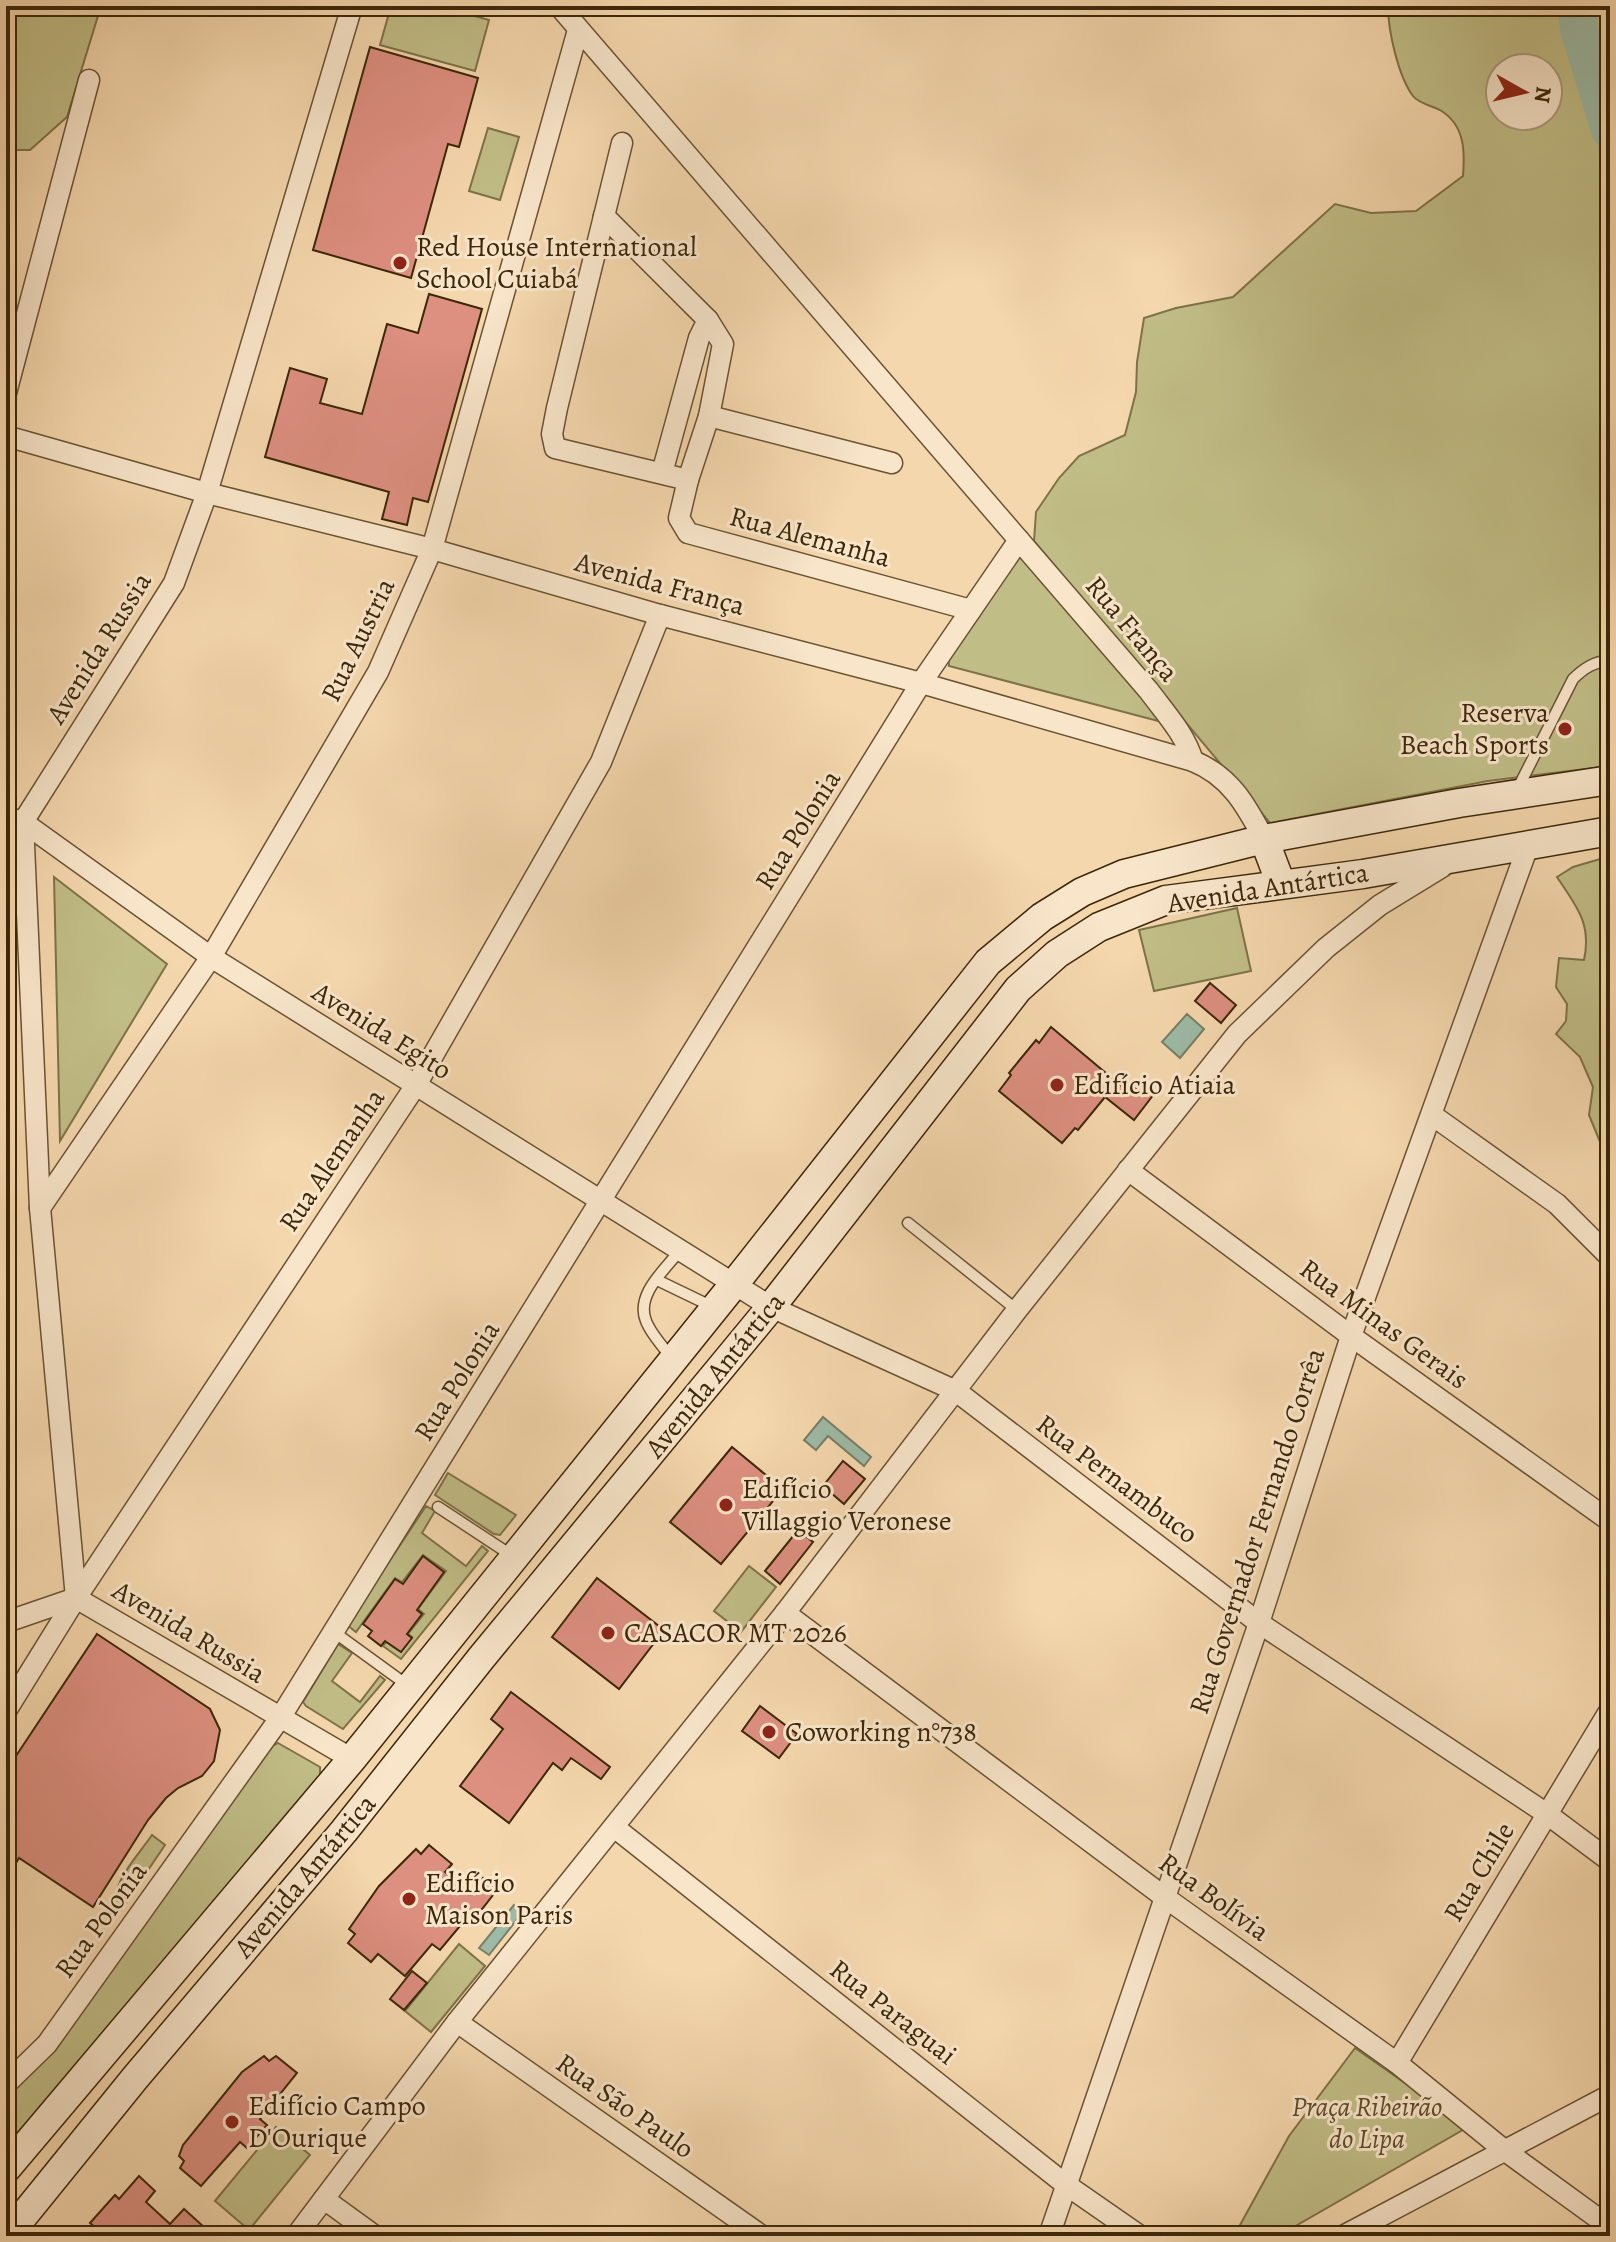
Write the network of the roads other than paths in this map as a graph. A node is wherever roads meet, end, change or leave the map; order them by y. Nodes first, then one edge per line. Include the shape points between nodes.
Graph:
1 (352, 6) edge
2 (559, 6) edge
3 (578, 30) junction
4 (89, 80) dead end
5 (622, 143) dead end
6 (604, 216) junction
7 (708, 320) junction
8 (6, 393) edge
9 (709, 416) junction
10 (6, 436) edge
11 (892, 463) dead end
12 (662, 473) junction
13 (688, 480) junction
14 (207, 493) junction
15 (1019, 540) junction
16 (432, 549) junction
17 (971, 610) junction
18 (660, 615) junction
19 (1610, 660) edge
20 (921, 683) junction
21 (1193, 761) junction
22 (1610, 780) edge
23 (1514, 795) junction
24 (15, 820) edge
25 (1610, 831) edge
26 (1264, 839) junction
27 (1528, 846) junction
28 (1461, 856) junction
29 (1281, 884) junction
30 (211, 957) junction
31 (416, 1085) junction
32 (1432, 1115) junction
33 (1128, 1170) junction
34 (601, 1201) junction
35 (40, 1208) junction
36 (908, 1223) dead end
37 (681, 1249) junction
38 (1610, 1257) edge
39 (657, 1280) junction
40 (735, 1283) junction
41 (771, 1307) junction
42 (715, 1308) junction
43 (1017, 1310) junction
44 (1351, 1336) junction
45 (673, 1360) junction
46 (956, 1391) junction
47 (438, 1507) dead end
48 (1610, 1521) edge
49 (513, 1556) junction
50 (76, 1598) junction
51 (785, 1613) junction
52 (6, 1622) edge
53 (1259, 1623) junction
54 (453, 1630) junction
55 (334, 1632) junction
56 (482, 1657) junction
57 (409, 1687) junction
58 (1610, 1710) edge
59 (6, 1711) edge
60 (280, 1718) junction
61 (352, 1759) junction
62 (1547, 1814) junction
63 (614, 1827) junction
64 (1610, 1861) edge
65 (1163, 1896) junction
66 (457, 2022) junction
67 (1397, 2063) junction
68 (6, 2084) edge
69 (1610, 2095) edge
70 (1504, 2150) junction
71 (6, 2169) edge
72 (1065, 2184) junction
73 (324, 2199) junction
74 (1610, 2227) edge
75 (7, 2236) edge
76 (296, 2236) edge
77 (375, 2236) edge
78 (762, 2236) edge
79 (1049, 2236) edge
80 (1140, 2236) edge
81 (1343, 2236) edge

1 - 14 street, Avenida Russia
2 - 3 street, Rua França
3 - 15 street, Rua França
3 - 16 street, Rua Austria
4 - 8 street
5 - 6 street
6 - 7 street, Rua Alemanha
6 - 12 street via 552,434 555,448
7 - 9 street, Rua Alemanha via 723,344
7 - 12 street
9 - 11 street
9 - 13 street, Rua Alemanha
10 - 14 street, Avenida França
12 - 13 street
13 - 17 street, Rua Alemanha via 679,518 688,533
14 - 16 street, Avenida França
14 - 24 street, Avenida Russia via 174,583
15 - 17 street
15 - 21 street, Rua França via 1176,726
16 - 18 street, Avenida França
16 - 30 street, Rua Austria via 378,672
17 - 20 street
18 - 20 street, Avenida França
18 - 31 street, Rua Alemanha via 601,762
19 - 23 lane via 1584,668 1573,679
20 - 21 street, Avenida França
20 - 34 street, Rua Polonia
21 - 26 street, Avenida França via 1230,784
22 - 23 main road, Avenida Antártica
23 - 26 main road, Avenida Antártica
24 - 30 street, Avenida Egito
24 - 35 street, Avenida Russia
25 - 27 main road, Avenida Antártica
26 - 29 main road
26 - 40 main road, Avenida Antártica via 1166,862 1082,892 988,962
27 - 28 main road, Avenida Antártica
27 - 32 street, Rua Governador Fernando Corrêa
28 - 29 main road, Avenida Antártica
28 - 33 street via 1380,905 1282,989 1237,1034
29 - 41 main road, Avenida Antártica via 1166,900 1099,927 1057,954 1018,989
30 - 31 street, Avenida Egito
30 - 35 street, Rua Austria
31 - 34 street, Avenida Egito
31 - 50 street, Rua Alemanha
32 - 38 street via 1557,1204
32 - 44 street, Rua Governador Fernando Corrêa
33 - 43 street
33 - 44 street, Rua Minas Gerais
34 - 37 street, Avenida Egito
34 - 55 street, Rua Polonia
35 - 50 street, Avenida Russia
36 - 43 lane
37 - 39 lane
37 - 40 street, Avenida Egito
39 - 42 lane
39 - 45 lane via 646,1294 643,1310 646,1323
40 - 41 street, Avenida Egito
40 - 42 main road, Avenida Antártica
41 - 46 street, Rua Pernambuco
41 - 56 main road, Avenida Antártica
42 - 45 main road, Avenida Antártica
43 - 46 street
44 - 48 street, Rua Minas Gerais
44 - 53 street, Rua Governador Fernando Corrêa
45 - 49 main road, Avenida Antártica
46 - 51 street
46 - 53 street, Rua Pernambuco
47 - 49 lane
49 - 54 main road, Avenida Antártica
50 - 52 street
50 - 59 street, Rua Alemanha
50 - 60 street, Avenida Russia
51 - 63 street
51 - 65 street, Rua Bolívia
53 - 62 street, Rua Pernambuco
53 - 65 street, Rua Governador Fernando Corrêa
54 - 56 main road
54 - 57 main road, Avenida Antártica
55 - 57 lane
55 - 60 street, Rua Polonia
56 - 75 main road, Avenida Antártica
57 - 61 main road, Avenida Antártica
58 - 62 street, Rua Chile
60 - 61 street, Avenida Russia
60 - 68 street, Rua Polonia via 47,2044
61 - 71 main road, Avenida Antártica
62 - 64 street, Rua Pernambuco
62 - 67 street, Rua Chile
63 - 66 street
63 - 72 street, Rua Paraguai
65 - 67 street, Rua Bolívia
65 - 72 street, Rua Governador Fernando Corrêa
66 - 73 street
66 - 78 street, Rua São Paulo
67 - 70 street, Rua Bolívia
69 - 70 street
70 - 74 street, Rua Bolívia
70 - 81 street
72 - 79 street, Rua Governador Fernando Corrêa
72 - 80 street, Rua Paraguai
73 - 76 street
73 - 77 street

